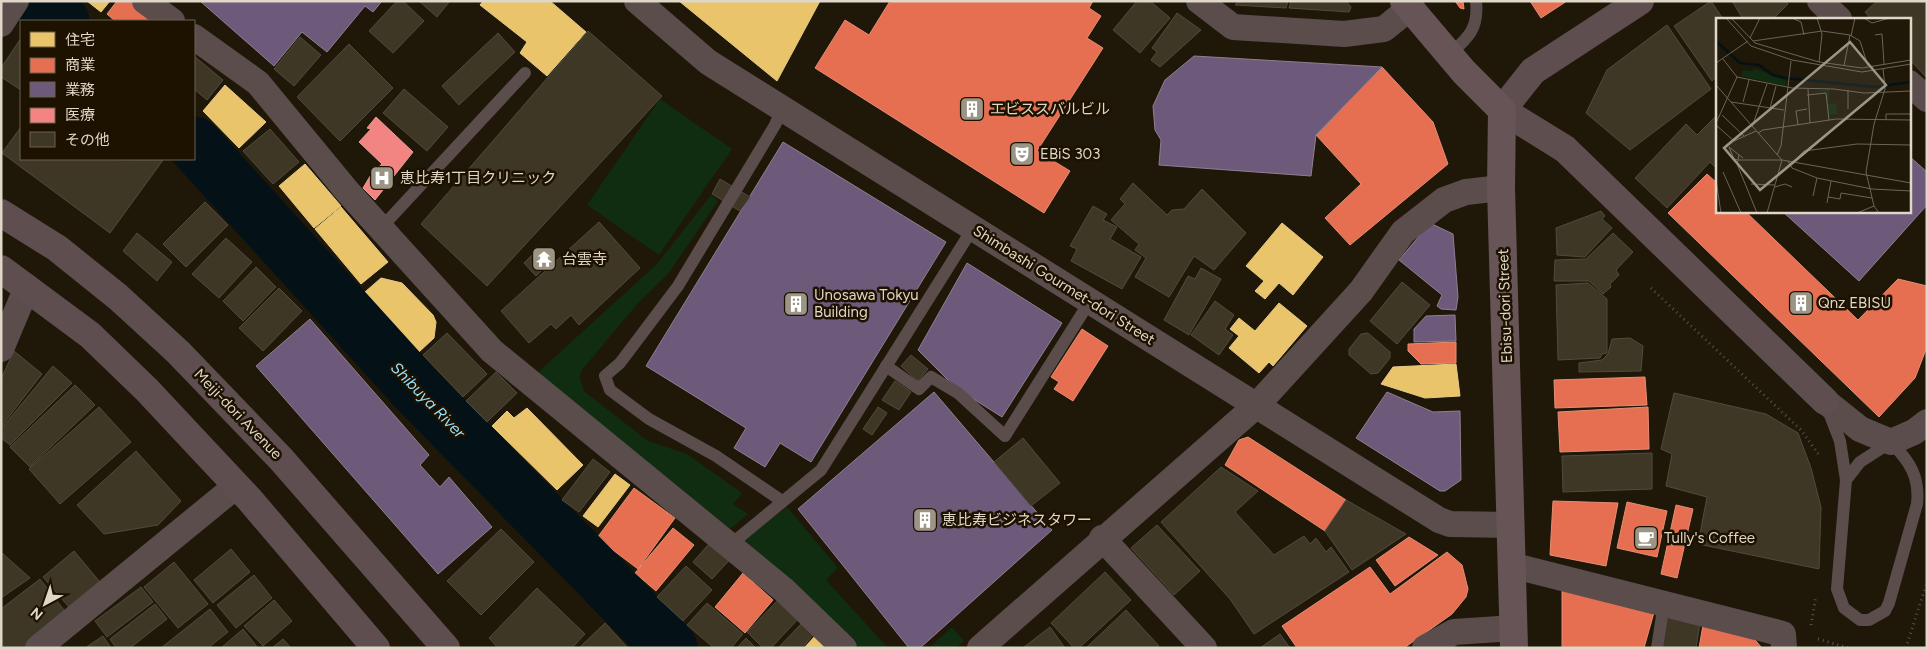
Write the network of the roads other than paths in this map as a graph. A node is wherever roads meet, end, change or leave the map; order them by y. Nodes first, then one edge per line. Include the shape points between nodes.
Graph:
1 (144, 1) edge
2 (637, 1) edge
3 (1199, 1) edge
4 (1476, 1) edge
5 (1640, 1) edge
6 (1820, 1) edge
7 (1407, 4) edge
8 (1838, 18) edge
9 (171, 20) edge
10 (195, 38) edge
11 (1449, 55) junction
12 (525, 73) dead end
13 (1910, 84) edge
14 (1927, 99) edge
15 (782, 109) junction
16 (1502, 110) junction
17 (1501, 188) junction
18 (1, 213) edge
19 (381, 228) junction
20 (973, 228) junction
21 (1, 269) edge
22 (27, 287) junction
23 (1090, 301) junction
24 (1, 349) edge
25 (886, 366) junction
26 (1825, 401) junction
27 (1257, 405) junction
28 (1927, 422) edge
29 (1891, 442) junction
30 (1846, 480) junction
31 (236, 486) junction
32 (782, 501) junction
33 (1510, 525) junction
34 (1102, 538) junction
35 (730, 544) junction
36 (1511, 564) junction
37 (1664, 603) junction
38 (1514, 638) edge
39 (38, 648) edge
40 (376, 648) edge
41 (446, 648) edge
42 (844, 648) edge
43 (980, 648) edge
44 (1204, 648) edge
45 (1425, 648) edge
46 (1657, 648) edge
47 (1784, 648) edge

1 - 9 street
2 - 15 street, Shimbashi Gourmet-dori Street via 708,62
3 - 7 street via 1232,27 1344,34 1384,29
4 - 11 lane via 1478,16 1469,38
5 - 16 main road via 1533,71
6 - 8 street
7 - 11 main road
10 - 19 street via 258,83
11 - 16 main road
12 - 19 lane
13 - 14 street
15 - 20 street, Shimbashi Gourmet-dori Street
15 - 32 lane via 776,126 678,286 620,363 605,376 610,390 649,419 716,456
16 - 17 main road, Ebisu-dori Street
16 - 26 main road via 1565,149
17 - 27 street via 1466,192 1444,200 1404,232 1361,290
17 - 33 main road, Ebisu-dori Street
18 - 41 main road, Meiji-dori Avenue via 57,248 118,297 178,352 281,459
19 - 35 street via 492,351
20 - 23 street, Shimbashi Gourmet-dori Street
20 - 25 lane
21 - 22 main road
22 - 24 street
22 - 31 main road via 90,335 147,390
23 - 25 lane via 1005,436 958,393 931,377 919,389
23 - 27 street, Shimbashi Gourmet-dori Street
25 - 32 lane via 821,470
26 - 29 street via 1860,429
26 - 30 lane via 1840,441
27 - 33 street, Shimbashi Gourmet-dori Street via 1439,520 1450,524
27 - 34 street
28 - 29 street
29 - 30 lane via 1860,462
29 - 30 lane via 1910,463 1918,490 1889,603 1878,616 1869,620 1851,615 1839,599 1837,589
31 - 39 street
31 - 40 main road
32 - 35 lane
33 - 36 main road, Ebisu-dori Street
34 - 43 street
34 - 44 street
35 - 42 street
36 - 37 street
36 - 38 main road, Ebisu-dori Street
37 - 46 lane
37 - 47 street via 1783,634
38 - 45 street via 1454,632

